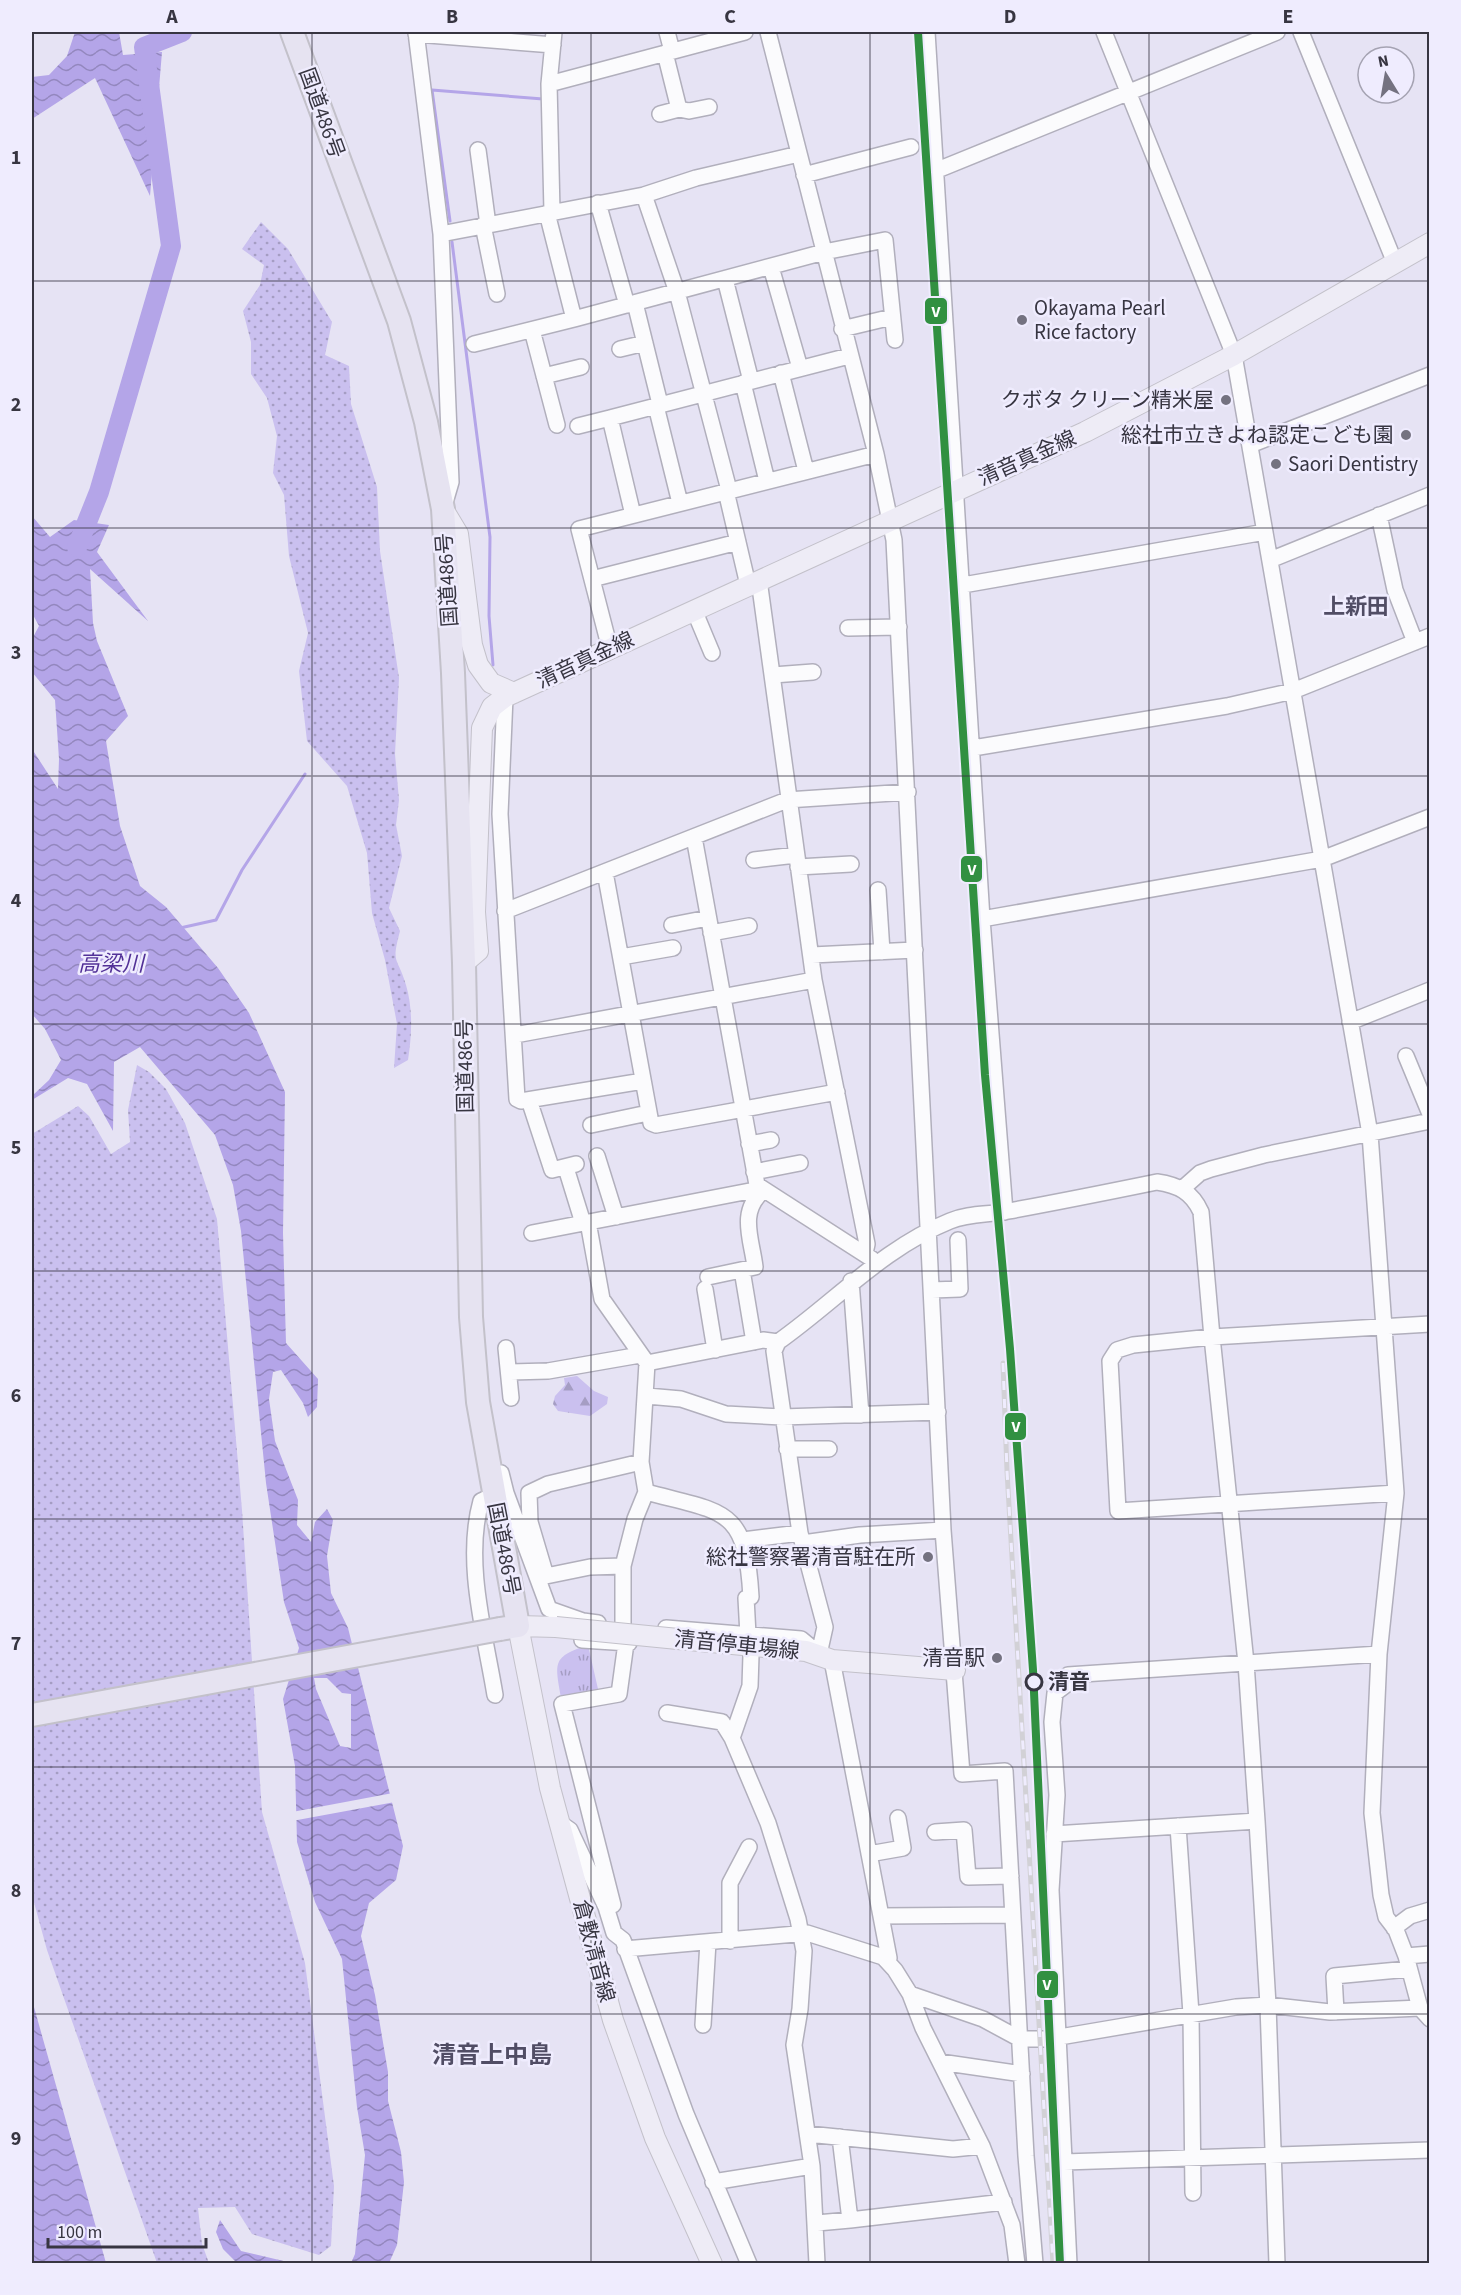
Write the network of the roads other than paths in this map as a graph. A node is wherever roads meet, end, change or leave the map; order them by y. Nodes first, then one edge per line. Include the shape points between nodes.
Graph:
1 (292, 32) edge
2 (667, 32) edge
3 (745, 32) edge
4 (768, 32) edge
5 (927, 32) edge
6 (1104, 32) edge
7 (1277, 32) edge
8 (1301, 32) edge
9 (416, 33) edge
10 (551, 42) edge
11 (668, 52) junction
12 (549, 84) junction
13 (1129, 92) junction
14 (709, 107) dead end
15 (679, 109) junction
16 (660, 114) dead end
17 (911, 147) dead end
18 (478, 150) dead end
19 (799, 154) junction
20 (935, 171) junction
21 (804, 175) junction
22 (644, 195) junction
23 (598, 203) junction
24 (549, 213) junction
25 (485, 225) junction
26 (441, 234) junction
27 (1430, 243) edge
28 (824, 252) junction
29 (1395, 263) junction
30 (771, 267) junction
31 (725, 279) junction
32 (677, 292) junction
33 (497, 294) dead end
34 (631, 304) junction
35 (892, 318) junction
36 (574, 319) junction
37 (842, 329) junction
38 (532, 330) junction
39 (895, 340) dead end
40 (645, 343) junction
41 (474, 344) dead end
42 (620, 349) dead end
43 (1234, 355) junction
44 (849, 356) junction
45 (581, 367) dead end
46 (800, 368) junction
47 (781, 373) junction
48 (1430, 375) edge
49 (544, 376) junction
50 (747, 382) junction
51 (705, 393) junction
52 (658, 405) junction
53 (610, 418) junction
54 (557, 425) dead end
55 (578, 426) dead end
56 (1250, 445) junction
57 (876, 454) junction
58 (806, 471) junction
59 (767, 481) junction
60 (451, 482) junction
61 (727, 490) junction
62 (955, 491) junction
63 (1430, 495) edge
64 (680, 503) junction
65 (442, 509) junction
66 (633, 515) junction
67 (1379, 515) junction
68 (890, 519) junction
69 (1265, 532) junction
70 (458, 534) junction
71 (738, 542) junction
72 (1270, 560) junction
73 (592, 579) junction
74 (754, 582) junction
75 (963, 585) junction
76 (694, 610) junction
77 (899, 627) junction
78 (848, 628) dead end
79 (1430, 636) edge
80 (1415, 642) junction
81 (610, 649) junction
82 (712, 653) dead end
83 (813, 672) dead end
84 (482, 673) junction
85 (773, 675) junction
86 (1293, 692) junction
87 (510, 695) junction
88 (482, 728) junction
89 (972, 748) junction
90 (908, 792) junction
91 (787, 800) junction
92 (1430, 817) edge
93 (694, 837) junction
94 (754, 860) dead end
95 (1322, 860) junction
96 (797, 861) junction
97 (852, 864) dead end
98 (605, 872) junction
99 (878, 890) dead end
100 (506, 911) junction
101 (982, 919) junction
102 (672, 925) dead end
103 (710, 925) junction
104 (749, 926) dead end
105 (673, 948) dead end
106 (915, 950) junction
107 (882, 952) junction
108 (812, 955) junction
109 (621, 957) junction
110 (464, 963) junction
111 (814, 980) junction
112 (1430, 990) edge
113 (723, 996) junction
114 (631, 1012) junction
115 (1350, 1022) junction
116 (514, 1035) junction
117 (1406, 1056) dead end
118 (643, 1081) junction
119 (837, 1092) junction
120 (529, 1100) junction
121 (743, 1109) junction
122 (648, 1113) junction
123 (1430, 1114) edge
124 (1430, 1121) edge
125 (591, 1125) dead end
126 (1370, 1134) junction
127 (771, 1140) dead end
128 (749, 1144) junction
129 (597, 1156) dead end
130 (800, 1163) dead end
131 (754, 1172) junction
132 (1182, 1189) junction
133 (762, 1190) junction
134 (1005, 1212) junction
135 (616, 1217) junction
136 (585, 1223) junction
137 (929, 1232) junction
138 (532, 1233) dead end
139 (958, 1240) dead end
140 (871, 1258) junction
141 (742, 1270) junction
142 (851, 1281) junction
143 (932, 1290) junction
144 (1430, 1324) edge
145 (1384, 1327) junction
146 (1212, 1337) junction
147 (754, 1342) junction
148 (778, 1342) junction
149 (506, 1348) dead end
150 (715, 1350) junction
151 (644, 1359) junction
152 (510, 1372) junction
153 (647, 1396) junction
154 (511, 1398) dead end
155 (478, 1402) junction
156 (938, 1412) junction
157 (861, 1415) junction
158 (782, 1417) junction
159 (787, 1449) junction
160 (830, 1449) dead end
161 (641, 1462) junction
162 (646, 1492) junction
163 (1396, 1493) junction
164 (494, 1495) junction
165 (1227, 1504) junction
166 (943, 1530) junction
167 (801, 1538) junction
168 (743, 1540) junction
169 (623, 1566) junction
170 (541, 1576) junction
171 (584, 1621) junction
172 (623, 1625) junction
173 (509, 1628) junction
174 (748, 1635) junction
175 (626, 1643) junction
176 (1378, 1654) junction
177 (751, 1655) junction
178 (826, 1657) junction
179 (1246, 1663) junction
180 (955, 1670) junction
181 (495, 1695) dead end
182 (667, 1713) dead end
183 (32, 1715) edge
184 (732, 1738) junction
185 (898, 1818) dead end
186 (1257, 1821) junction
187 (559, 1822) junction
188 (1178, 1826) junction
189 (935, 1832) dead end
190 (1054, 1834) junction
191 (749, 1847) dead end
192 (869, 1854) junction
193 (1011, 1876) junction
194 (1430, 1910) edge
195 (1013, 1915) junction
196 (881, 1916) junction
197 (1394, 1928) junction
198 (801, 1932) junction
199 (730, 1941) junction
200 (708, 1942) junction
201 (624, 1944) junction
202 (1430, 1954) edge
203 (888, 1962) junction
204 (1408, 1962) junction
205 (910, 1994) junction
206 (1268, 2006) junction
207 (1336, 2012) junction
208 (1426, 2012) edge
209 (1191, 2014) junction
210 (703, 2025) dead end
211 (1058, 2036) junction
212 (1020, 2038) junction
213 (940, 2062) junction
214 (1022, 2074) junction
215 (808, 2134) junction
216 (840, 2137) junction
217 (982, 2146) junction
218 (1430, 2150) edge
219 (1272, 2155) junction
220 (1191, 2158) junction
221 (1064, 2162) junction
222 (812, 2166) junction
223 (713, 2182) junction
224 (1193, 2193) dead end
225 (1004, 2202) junction
226 (849, 2220) junction
227 (817, 2223) junction
228 (712, 2264) edge
229 (749, 2264) edge
230 (817, 2264) edge
231 (1017, 2264) edge
232 (1035, 2264) edge
233 (1069, 2264) edge
234 (1277, 2264) edge

1 - 65 highway, 国道486号 via 399,321 426,422
2 - 11 street
3 - 11 street
4 - 19 street
5 - 20 street
6 - 13 street
7 - 13 street
8 - 29 street
9 - 10 street
9 - 26 street
10 - 12 street
11 - 12 street
11 - 15 street
12 - 24 street
13 - 20 street
13 - 43 street
14 - 15 street
15 - 16 street
17 - 21 street
18 - 25 street
19 - 21 street
19 - 22 street via 696,178
20 - 62 street
21 - 28 street
22 - 23 street
22 - 32 street
23 - 24 street
23 - 34 street
24 - 25 street
24 - 36 street
25 - 26 street
25 - 33 street
26 - 60 street
27 - 29 main road, 清音真金線
28 - 30 street
28 - 35 street via 885,240
28 - 37 street
29 - 43 main road, 清音真金線
30 - 31 street
30 - 46 street
31 - 32 street
31 - 50 street
32 - 34 street
32 - 51 street
34 - 36 street
34 - 40 street
35 - 37 street
35 - 39 street
36 - 38 street
37 - 44 street
38 - 41 street
38 - 49 street
40 - 42 street
40 - 52 street
43 - 56 street
43 - 62 main road, 清音真金線 via 1084,432
44 - 46 street
44 - 57 street
45 - 49 street
46 - 47 street
47 - 50 street
47 - 58 street
48 - 56 street
49 - 54 street
50 - 51 street
50 - 59 street
51 - 52 street
51 - 61 street
52 - 53 street
52 - 64 street
53 - 55 street
53 - 66 street
56 - 69 street
57 - 58 street
57 - 68 street
58 - 59 street
59 - 61 street
60 - 65 street
60 - 70 street
61 - 64 street
61 - 71 street
62 - 68 main road, 清音真金線
62 - 75 street
63 - 67 street
64 - 66 street
65 - 70 main road
65 - 110 highway, 国道486号 via 453,673
66 - 73 street via 579,529
67 - 72 street
67 - 80 street via 1395,590
68 - 74 main road, 清音真金線
68 - 77 street
69 - 72 street
69 - 75 street
70 - 84 main road via 472,645
71 - 73 street
71 - 74 street
72 - 86 street
73 - 81 street
74 - 76 main road, 清音真金線
74 - 85 street
75 - 89 street
76 - 81 main road, 清音真金線
76 - 82 street
77 - 78 street
77 - 90 street
79 - 80 street
80 - 86 street
81 - 87 main road, 清音真金線
83 - 85 street
84 - 87 main road, 清音真金線
84 - 88 main road
85 - 91 street
86 - 89 street
86 - 95 street
87 - 88 main road, 清音真金線 via 492,707
87 - 100 street via 500,814
88 - 110 main road, 清音真金線 via 478,951
89 - 101 street
90 - 91 street
90 - 106 street
91 - 93 street
91 - 96 street
92 - 95 street
93 - 98 street
93 - 103 street
94 - 96 street
95 - 101 street
95 - 115 street
96 - 97 street
96 - 108 street
98 - 100 street
98 - 109 street
99 - 107 street
100 - 116 street
101 - 134 street
102 - 103 street
103 - 104 street
103 - 113 street
105 - 109 street
106 - 107 street
106 - 137 street
107 - 108 street
108 - 111 street
109 - 114 street
110 - 155 highway, 国道486号 via 471,1293
111 - 113 street
111 - 119 street
112 - 115 street
113 - 114 street
113 - 121 street
114 - 116 street
114 - 118 street
115 - 126 street
116 - 120 street via 517,1099
117 - 123 street
118 - 120 street
118 - 122 street
119 - 121 street
119 - 140 street
120 - 136 street via 552,1170 571,1166
121 - 122 street via 656,1125 651,1123
121 - 128 street
122 - 125 street
124 - 126 street
126 - 132 street via 1210,1169
126 - 145 street
127 - 128 street
128 - 131 street
129 - 135 street
130 - 131 street
131 - 133 street
132 - 134 street via 1157,1182
132 - 146 street via 1201,1212
133 - 135 street
133 - 140 street
133 - 141 street via 746,1220 754,1267
134 - 137 street via 951,1220
135 - 136 street
136 - 138 street
136 - 151 street via 602,1299
137 - 140 street
137 - 143 street
139 - 143 street via 960,1289
140 - 142 street
141 - 147 street
141 - 150 street via 707,1283
142 - 148 street
142 - 157 street
143 - 156 street
144 - 145 street
145 - 146 street
145 - 163 street
146 - 165 street
146 - 165 street via 1133,1345 1118,1350 1110,1361 1118,1511
147 - 148 street
147 - 150 street
148 - 158 street via 774,1356
149 - 152 street
150 - 151 street
151 - 152 street
151 - 153 street
152 - 154 street
153 - 158 street via 681,1399 726,1414
153 - 161 street
155 - 164 highway, 国道486号
155 - 170 street via 489,1418 506,1493
156 - 157 street
156 - 166 street
157 - 158 street
158 - 159 street
159 - 160 street
159 - 167 street
161 - 162 street
161 - 170 street via 548,1484 529,1493 530,1522
162 - 168 street via 719,1514 735,1526
162 - 169 street
163 - 165 street
163 - 176 street
164 - 173 highway, 国道486号
164 - 181 street via 481,1501 477,1517 476,1574
165 - 179 street
166 - 167 street
166 - 180 street
167 - 168 street
167 - 178 street via 825,1627
168 - 174 street via 751,1597 746,1598
169 - 170 street via 590,1567
169 - 172 street
170 - 171 street via 549,1609
171 - 172 street
171 - 175 street via 582,1640
172 - 174 street
173 - 178 main road, 清音停車場線, bridge via 556,1627
173 - 183 highway, 国道486号, bridge
173 - 187 main road, 倉敷清音線
174 - 178 street via 801,1639
175 - 177 street
175 - 201 street via 619,1694 562,1704
176 - 179 street
176 - 197 street via 1372,1813 1381,1895 1386,1917
177 - 178 street via 802,1660
177 - 184 street via 750,1686
178 - 180 main road, 清音停車場線
178 - 192 street
179 - 186 street
179 - 190 street via 1068,1675 1067,1684 1054,1697
180 - 193 street via 962,1774 1005,1771
182 - 184 street via 715,1720 726,1725
184 - 198 street via 768,1823
185 - 192 street via 903,1848
186 - 188 street
186 - 206 street
187 - 201 street via 570,1830 614,1933
187 - 228 main road, 倉敷清音線 via 597,1967 630,2071 655,2138
188 - 190 street
188 - 209 street
189 - 193 street via 964,1830 968,1877
190 - 211 street via 1051,1890
191 - 199 street via 730,1883
192 - 196 street
193 - 195 street
194 - 197 street via 1410,1916
195 - 196 street
195 - 212 street
196 - 203 street
197 - 204 street
198 - 199 street
198 - 203 street via 867,1951
198 - 215 street via 804,1951 794,2045
199 - 200 street
200 - 201 street
200 - 210 street
201 - 223 street
202 - 204 street
203 - 205 street
204 - 207 street via 1334,1976
204 - 208 street
205 - 212 street via 983,2019
205 - 213 street
206 - 207 street
206 - 209 street
206 - 219 street
207 - 208 street
209 - 211 street
209 - 220 street
211 - 212 street
211 - 221 street
212 - 214 street
213 - 214 street
213 - 217 street
214 - 232 street
215 - 216 street
215 - 222 street
216 - 217 street via 953,2149
216 - 226 street
217 - 225 street
218 - 219 street
219 - 220 street
219 - 234 street
220 - 221 street
220 - 224 street
221 - 233 street
222 - 223 street
222 - 227 street
223 - 229 street
225 - 226 street
225 - 231 street via 1012,2225
226 - 227 street
227 - 230 street

